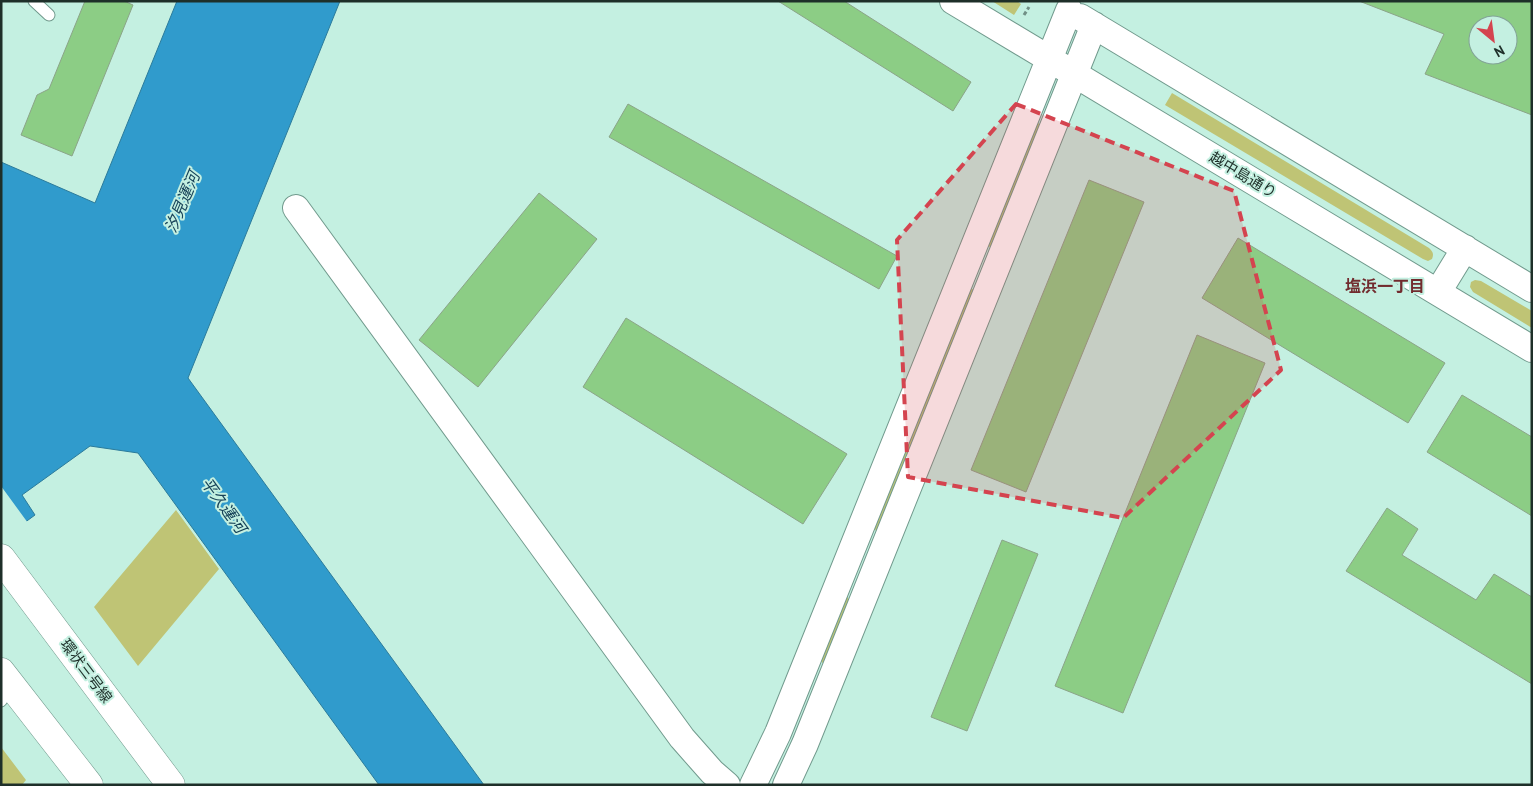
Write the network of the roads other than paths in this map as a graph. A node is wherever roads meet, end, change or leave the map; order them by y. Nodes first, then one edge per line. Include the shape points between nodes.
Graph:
1 (34, 1) edge
2 (953, 1) edge
3 (1061, 6) edge
4 (49, 15) dead end
5 (1094, 25) junction
6 (1049, 58) junction
7 (1074, 74) junction
8 (296, 208) dead end
9 (1465, 248) junction
10 (1532, 289) edge
11 (1438, 292) junction
12 (1532, 349) edge
13 (3, 560) edge
14 (5, 686) edge
15 (149, 773) edge
16 (89, 785) edge
17 (171, 785) edge
18 (727, 785) edge
19 (753, 785) edge
20 (786, 785) edge

1 - 4 lane
2 - 6 street, 越中島通り
3 - 5 street
3 - 6 street
5 - 7 street
5 - 9 street
6 - 7 street, 越中島通り
6 - 19 street via 778,733
7 - 11 street, 越中島通り
7 - 20 street via 813,726
8 - 18 street via 682,738
9 - 10 street
9 - 11 street
11 - 12 street, 越中島通り
13 - 15 main road, 環状三号線
14 - 16 main road
15 - 17 main road, 環状三号線

